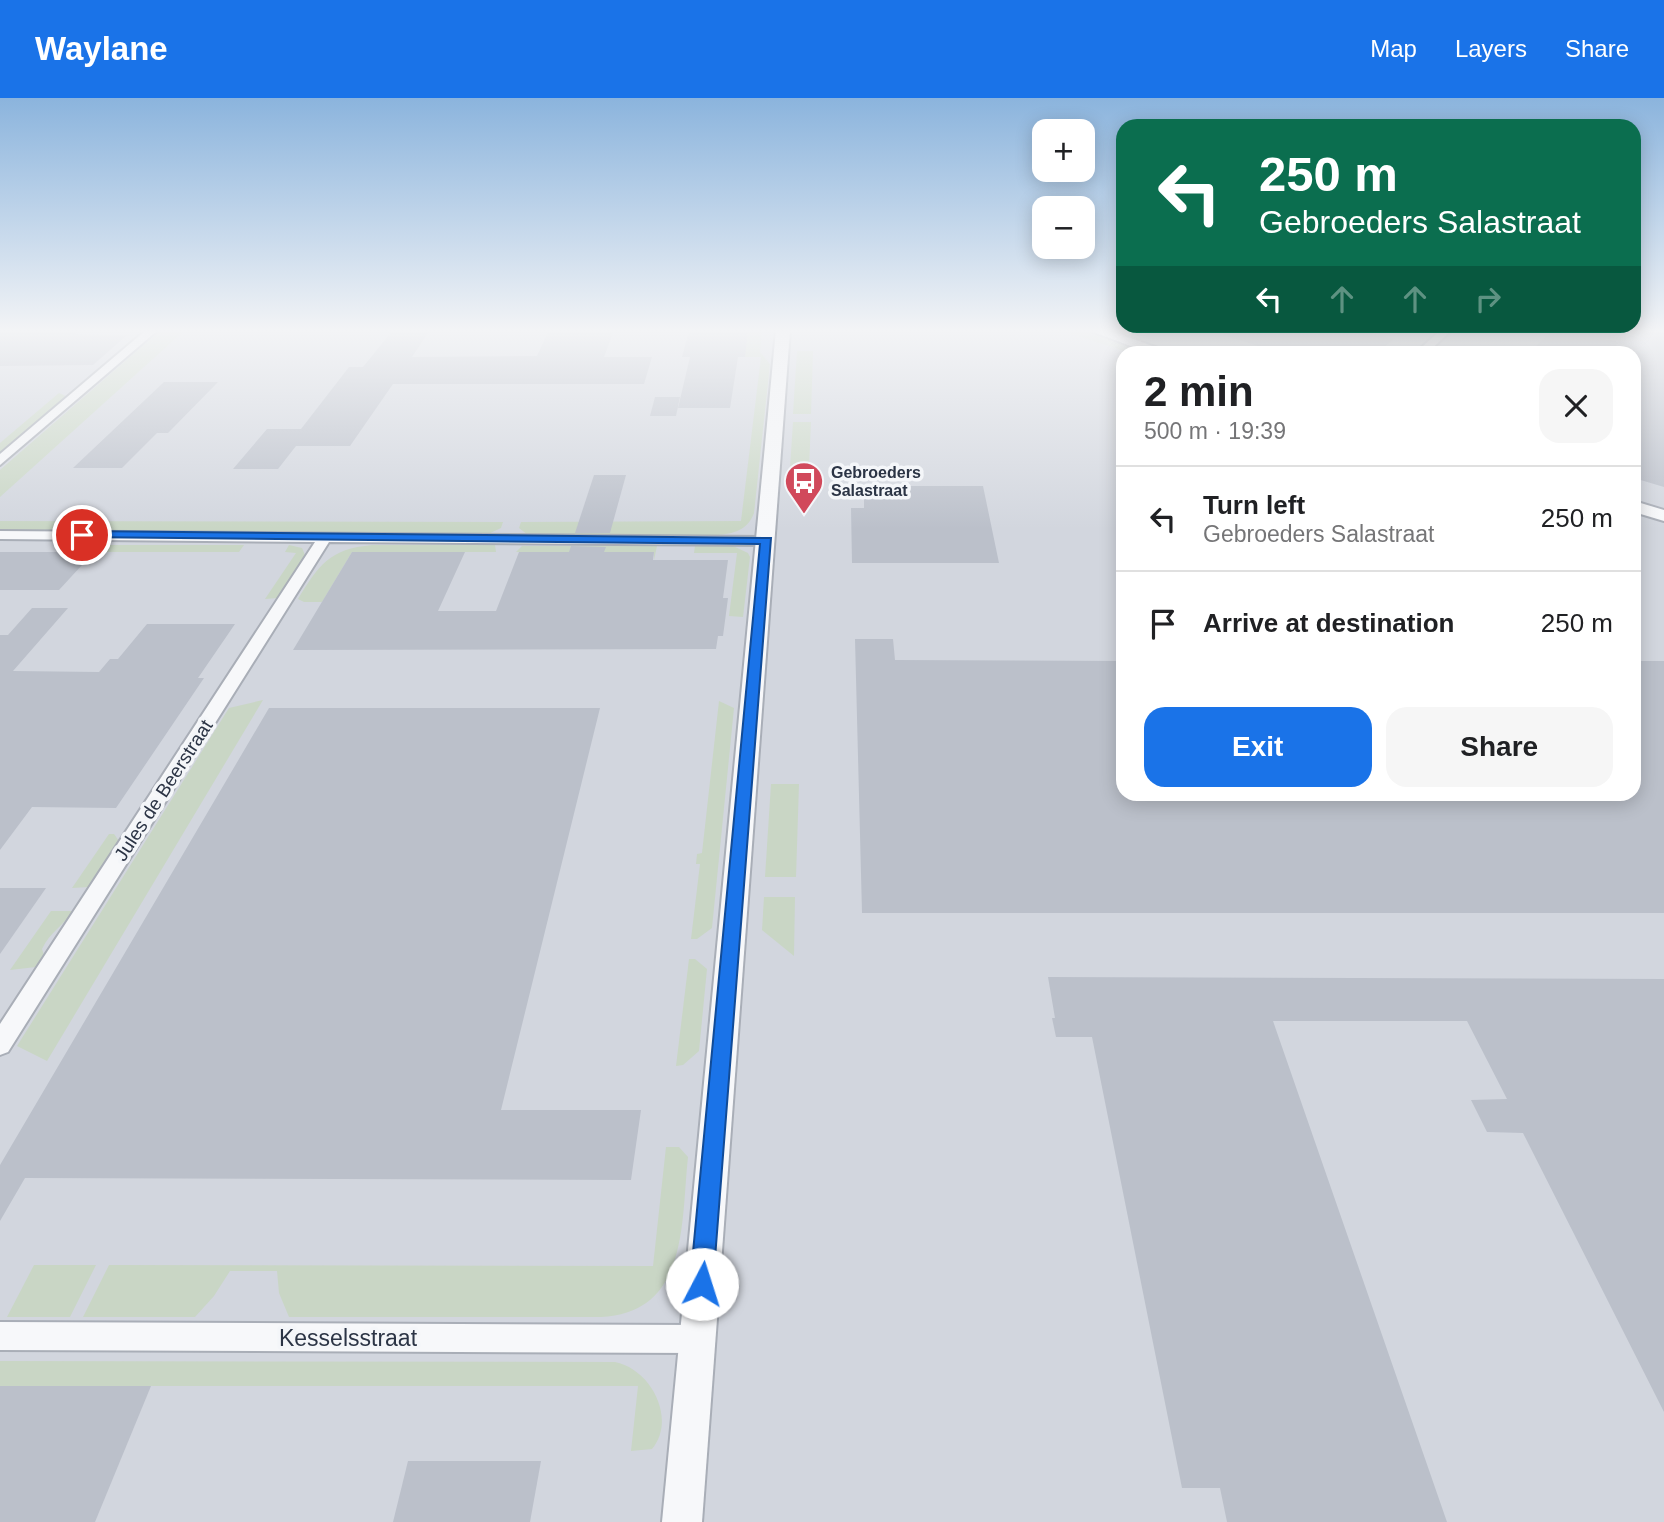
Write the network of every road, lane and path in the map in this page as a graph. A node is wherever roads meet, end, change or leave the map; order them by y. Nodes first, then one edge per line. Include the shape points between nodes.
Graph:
1 (75, 396) edge
2 (778, 396) edge
3 (0, 461) edge
4 (1641, 508) edge
5 (1664, 516) edge
6 (0, 535) edge
7 (326, 536) junction
8 (766, 541) junction
9 (0, 1044) edge
10 (0, 1336) edge
11 (697, 1339) junction
12 (682, 1522) edge

1 - 3 street
2 - 8 street
4 - 5 street
6 - 7 street
7 - 8 street
7 - 9 street, Jules de Beerstraat
8 - 11 street
10 - 11 street, Kesselsstraat
11 - 12 street

